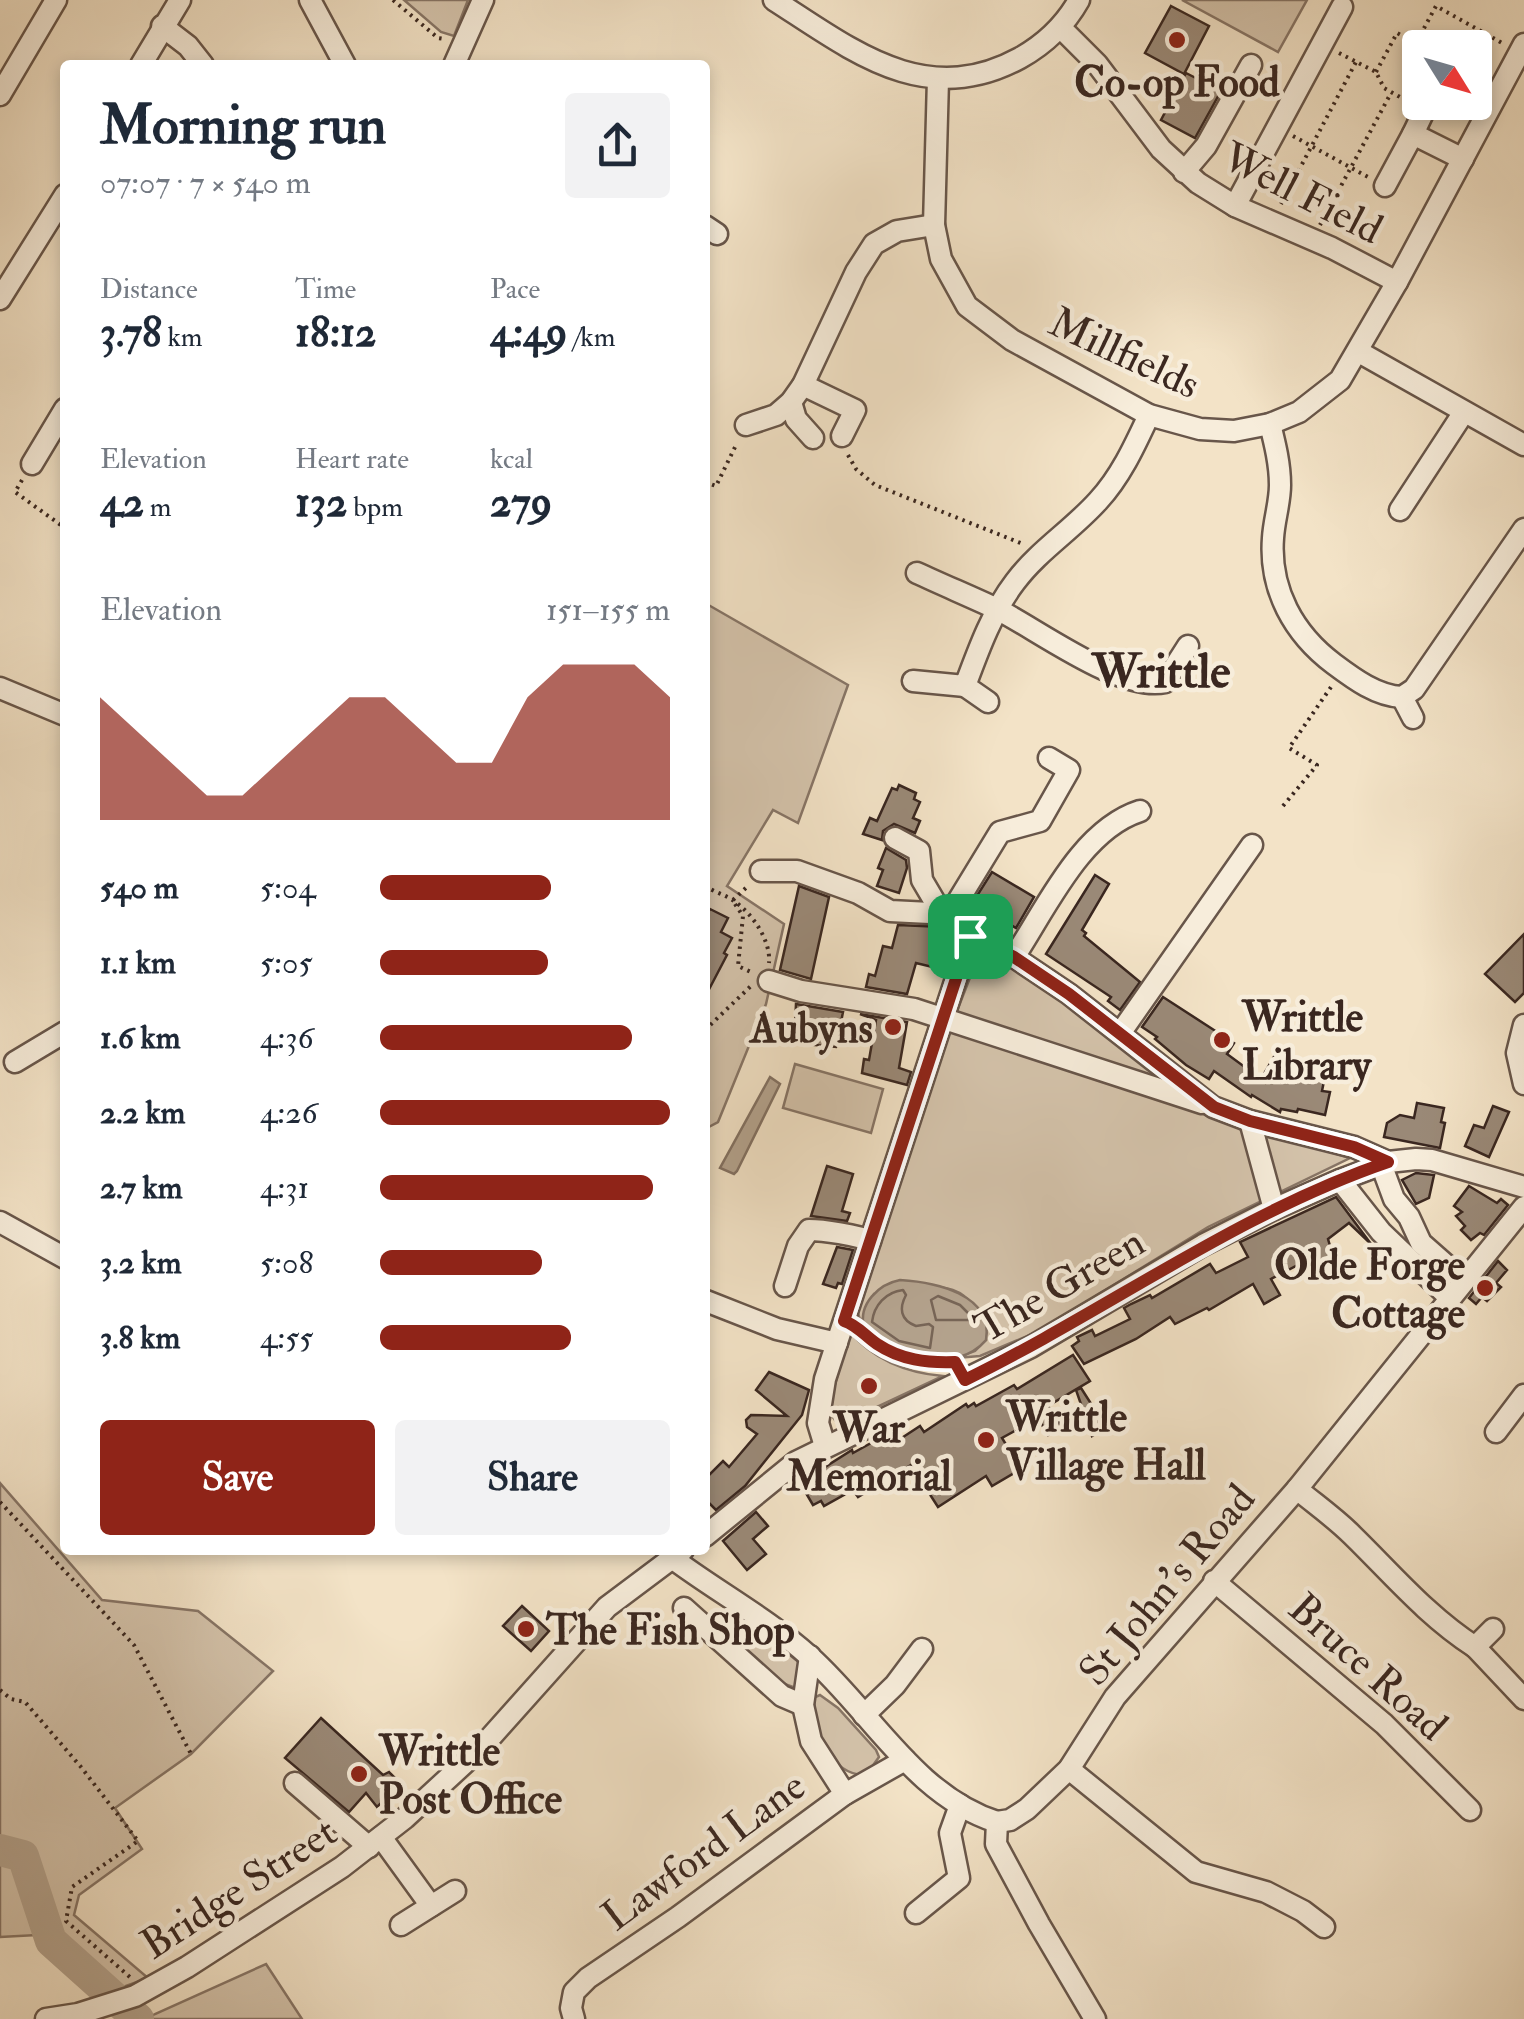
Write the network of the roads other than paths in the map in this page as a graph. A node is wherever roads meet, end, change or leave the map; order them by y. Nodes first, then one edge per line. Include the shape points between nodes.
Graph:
1 (56, 0) edge
2 (180, 0) edge
3 (310, 0) edge
4 (483, 0) edge
5 (774, 0) edge
6 (1080, 0) edge
7 (1342, 7) dead end
8 (162, 26) junction
9 (1060, 28) junction
10 (1522, 48) edge
11 (143, 60) edge
12 (200, 60) edge
13 (342, 60) edge
14 (456, 60) edge
15 (1251, 65) dead end
16 (938, 79) junction
17 (0, 95) edge
18 (1420, 120) edge
19 (1413, 134) junction
20 (1462, 159) junction
21 (1184, 172) junction
22 (1386, 186) road end
23 (60, 203) edge
24 (1235, 206) junction
25 (934, 224) junction
26 (1398, 282) junction
27 (0, 299) edge
28 (1359, 352) junction
29 (797, 394) junction
30 (1464, 412) junction
31 (1149, 415) junction
32 (60, 417) edge
33 (1270, 424) junction
34 (746, 425) road end
35 (842, 436) road end
36 (812, 438) dead end
37 (1524, 445) edge
38 (32, 464) road end
39 (1400, 510) dead end
40 (1524, 528) edge
41 (917, 573) dead end
42 (998, 610) junction
43 (1188, 646) dead end
44 (913, 680) dead end
45 (964, 686) junction
46 (0, 688) edge
47 (1402, 697) junction
48 (988, 702) dead end
49 (60, 714) edge
50 (1412, 718) dead end
51 (1049, 758) dead end
52 (1140, 811) dead end
53 (895, 838) dead end
54 (1252, 845) dead end
55 (761, 870) dead end
56 (946, 914) junction
57 (970, 936) junction
58 (1014, 957) junction
59 (769, 981) road end
60 (943, 1020) junction
61 (1524, 1025) edge
62 (1121, 1032) junction
63 (60, 1035) edge
64 (15, 1062) dead end
65 (1524, 1084) edge
66 (1214, 1107) junction
67 (1250, 1121) junction
68 (1384, 1163) junction
69 (1340, 1180) junction
70 (1524, 1187) edge
71 (1524, 1208) edge
72 (1274, 1209) junction
73 (0, 1222) edge
74 (870, 1241) junction
75 (60, 1255) edge
76 (786, 1286) dead end
77 (1456, 1289) junction
78 (710, 1303) edge
79 (836, 1344) junction
80 (1524, 1395) edge
81 (1496, 1432) dead end
82 (824, 1446) junction
83 (1297, 1489) junction
84 (710, 1532) edge
85 (676, 1555) edge
86 (678, 1555) edge
87 (1214, 1581) junction
88 (684, 1608) dead end
89 (1493, 1630) dead end
90 (1475, 1647) junction
91 (922, 1648) dead end
92 (810, 1656) junction
93 (1524, 1700) edge
94 (803, 1705) junction
95 (864, 1714) junction
96 (905, 1760) junction
97 (1069, 1770) junction
98 (295, 1783) dead end
99 (845, 1794) junction
100 (960, 1805) junction
101 (1470, 1810) dead end
102 (997, 1822) junction
103 (375, 1842) junction
104 (455, 1891) dead end
105 (431, 1906) junction
106 (916, 1912) dead end
107 (401, 1924) dead end
108 (1324, 1927) dead end
109 (46, 2019) edge
110 (574, 2019) edge
111 (1095, 2019) edge

1 - 17 street
2 - 8 street
3 - 13 street
4 - 14 street
5 - 16 street via 861,56
6 - 9 street
7 - 24 street
8 - 11 street
8 - 12 street
9 - 16 street via 1008,64
9 - 21 street, Well Field
10 - 20 street, Millfields
15 - 21 street
16 - 25 street, Millfields
18 - 19 street
19 - 20 street
19 - 22 street
20 - 26 street, Millfields
21 - 24 street, Well Field
23 - 27 street
24 - 26 street, Well Field
25 - 29 street via 897,231 874,244
25 - 31 street, Millfields via 942,258 967,306 1012,340
26 - 28 street, Millfields
28 - 30 street
28 - 33 street, Millfields via 1318,398
29 - 34 street via 776,415
29 - 35 street via 856,410
29 - 36 street via 796,419
30 - 37 street
30 - 39 street
31 - 33 street, Millfields via 1200,429
31 - 42 street via 1100,499 1012,585
32 - 38 street
33 - 47 street via 1280,486 1273,538 1280,594 1302,635 1342,670
40 - 47 street via 1426,675
41 - 42 street
42 - 43 street via 1085,660 1144,682 1165,682
42 - 45 street
44 - 45 street
45 - 48 street
46 - 49 street
47 - 50 street
51 - 56 street via 1069,770 1040,821 1000,832
52 - 58 street via 1087,845
53 - 56 street via 919,851 922,880
54 - 62 street
55 - 56 street via 801,872 884,909
56 - 57 street
57 - 58 street, The Green
57 - 60 street
58 - 62 street, The Green
59 - 60 street, The Green
60 - 66 street, The Green
60 - 74 street
61 - 65 street via 1517,1054
62 - 66 street, The Green
63 - 64 street
66 - 67 street, The Green
67 - 68 street, The Green via 1354,1147
67 - 72 street
68 - 69 street, The Green
68 - 70 street, The Green via 1432,1160
68 - 77 street via 1394,1199
69 - 72 street, The Green
69 - 77 street via 1392,1243
71 - 77 street, St John's Road
72 - 82 street, The Green via 1031,1347
73 - 75 street
74 - 76 street via 809,1230
74 - 79 street
77 - 83 street, St John's Road
78 - 79 street
79 - 82 street via 820,1406
80 - 81 street
82 - 84 street, The Green
83 - 87 street, St John's Road
83 - 90 street via 1428,1612
85 - 103 street, Bridge Street via 601,1612 482,1748
86 - 92 street
87 - 97 street, St John's Road via 1116,1697
87 - 101 street, Bruce Road via 1384,1724
88 - 94 street via 782,1696
89 - 90 street
90 - 93 street
91 - 95 street
92 - 94 street
92 - 95 street
94 - 99 street via 810,1741
95 - 96 street
96 - 99 street, Lawford Lane
96 - 100 street
97 - 102 street, St John's Road via 1027,1809
97 - 108 street via 1196,1872 1266,1892
98 - 103 street
99 - 110 street, Lawford Lane via 588,1978 574,1992
100 - 102 street
100 - 106 street via 950,1834 958,1878
102 - 111 street via 996,1844
103 - 105 street
103 - 109 street, Bridge Street via 310,1890 141,1993
104 - 105 street
105 - 107 street

